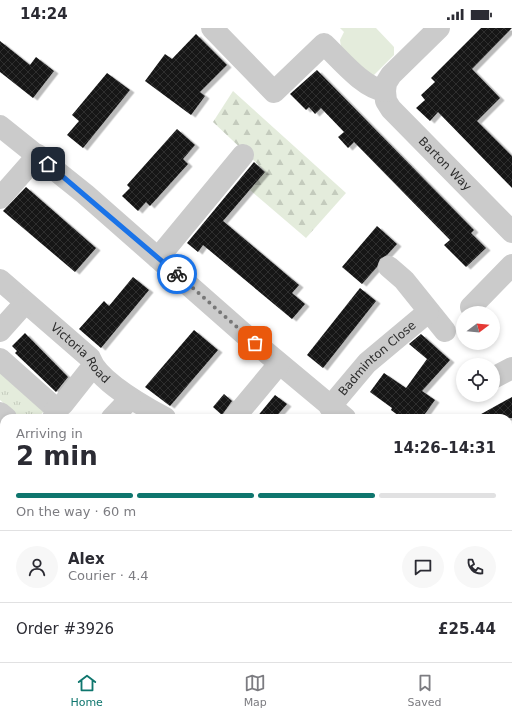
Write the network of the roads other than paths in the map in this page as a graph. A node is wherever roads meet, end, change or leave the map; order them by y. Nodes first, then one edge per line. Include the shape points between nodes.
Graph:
1 (212, 28) edge
2 (439, 28) edge
3 (385, 91) junction
4 (0, 126) edge
5 (38, 155) junction
6 (243, 155) dead end
7 (0, 198) edge
8 (512, 232) edge
9 (158, 258) junction
10 (512, 265) edge
11 (389, 267) dead end
12 (0, 280) edge
13 (25, 302) junction
14 (472, 306) edge
15 (428, 312) junction
16 (0, 331) edge
17 (445, 331) dead end
18 (0, 359) edge
19 (279, 364) junction
20 (93, 366) junction
21 (512, 368) edge
22 (500, 374) edge
23 (130, 399) junction
24 (338, 413) edge
25 (54, 414) edge
26 (116, 414) edge
27 (158, 414) edge
28 (237, 414) edge

1 - 3 street via 274,92 324,44 366,84 375,90
2 - 3 street via 392,75 386,83
3 - 8 street, Barton Way via 391,109
4 - 5 street
5 - 7 street
5 - 9 street
6 - 9 street
9 - 19 street
10 - 14 street
11 - 15 street, Badminton Close via 404,280
12 - 13 street, Victoria Road
13 - 16 street
13 - 20 street, Victoria Road via 90,358
15 - 17 street, Badminton Close
15 - 24 street, Badminton Close via 367,363
18 - 25 street via 54,407
19 - 24 street
19 - 28 street
20 - 23 street, Victoria Road
20 - 25 street
21 - 22 street
23 - 26 street
23 - 27 street, Victoria Road

